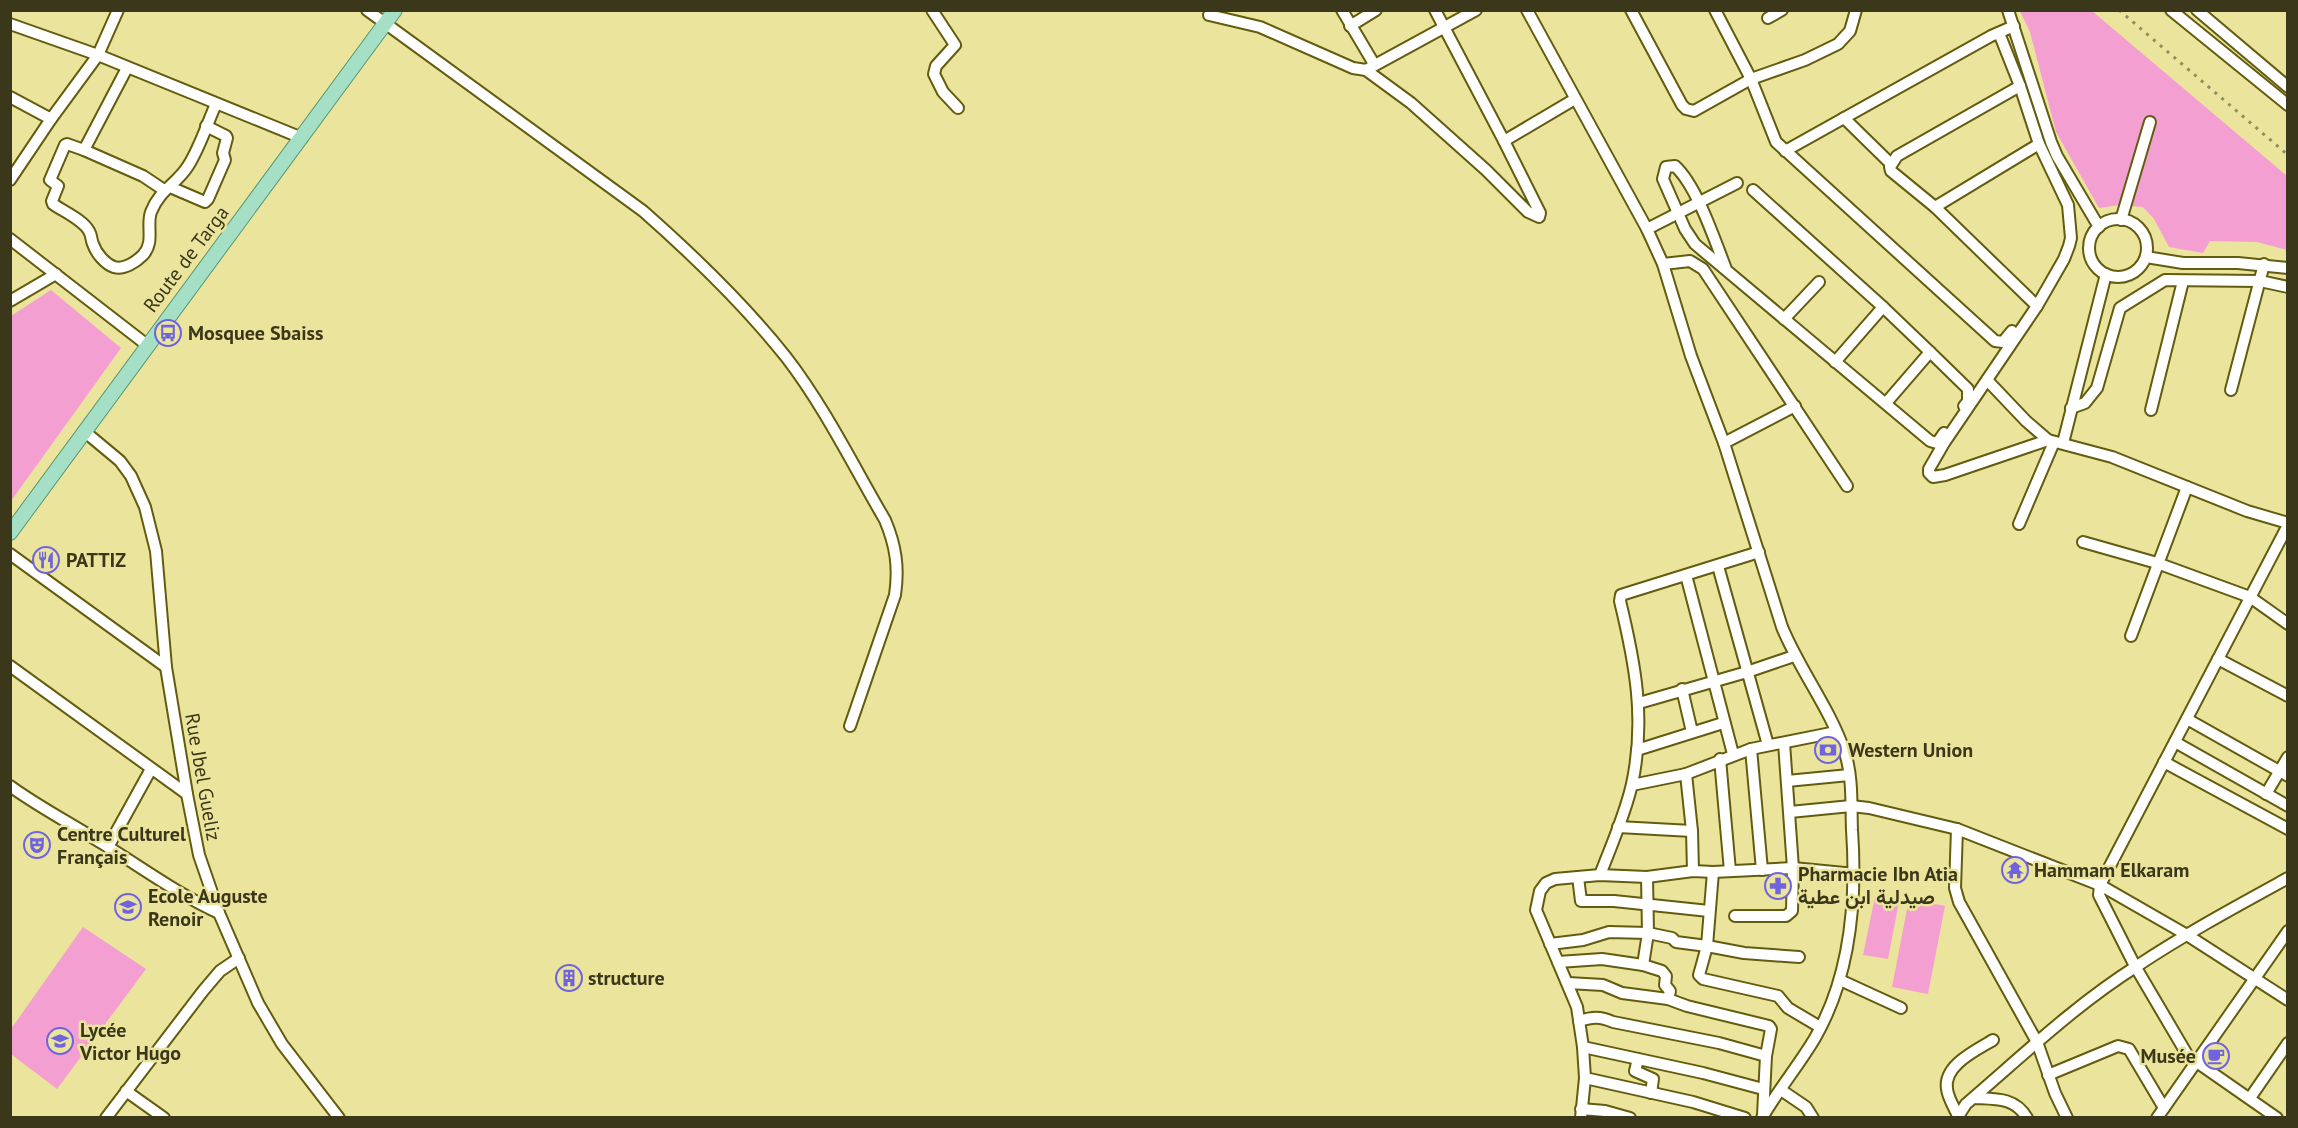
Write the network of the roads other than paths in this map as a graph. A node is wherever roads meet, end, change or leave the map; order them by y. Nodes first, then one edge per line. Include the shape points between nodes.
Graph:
1 (118, 10) edge
2 (368, 10) edge
3 (395, 10) edge
4 (932, 10) edge
5 (1341, 10) edge
6 (1376, 10) edge
7 (1435, 10) edge
8 (1476, 10) edge
9 (1527, 10) edge
10 (1631, 10) edge
11 (1715, 10) edge
12 (1782, 10) edge
13 (1856, 10) edge
14 (2008, 10) edge
15 (2171, 10) edge
16 (2197, 10) edge
17 (1209, 15) dead end
18 (1768, 18) dead end
19 (386, 23) junction
20 (10, 24) edge
21 (1350, 26) junction
22 (2014, 26) junction
23 (1446, 27) junction
24 (1999, 33) junction
25 (98, 55) junction
26 (1370, 67) junction
27 (127, 68) junction
28 (1751, 79) junction
29 (2020, 86) junction
30 (2288, 87) edge
31 (10, 97) edge
32 (1575, 99) junction
33 (216, 104) junction
34 (2288, 105) edge
35 (958, 108) dead end
36 (1844, 118) junction
37 (51, 119) junction
38 (2150, 122) dead end
39 (206, 126) junction
40 (302, 138) junction
41 (1504, 141) junction
42 (2039, 144) junction
43 (84, 150) junction
44 (1785, 151) junction
45 (1891, 164) junction
46 (10, 180) edge
47 (1737, 183) dead end
48 (167, 188) junction
49 (1753, 190) dead end
50 (1698, 202) junction
51 (1935, 207) junction
52 (1679, 212) junction
53 (2121, 220) junction
54 (2099, 227) junction
55 (1647, 229) junction
56 (10, 239) edge
57 (2146, 257) junction
58 (1663, 264) junction
59 (2264, 264) junction
60 (2288, 268) edge
61 (1726, 269) junction
62 (56, 273) junction
63 (2106, 274) junction
64 (2183, 280) junction
65 (2260, 281) junction
66 (1819, 282) dead end
67 (2288, 287) edge
68 (10, 301) edge
69 (2035, 304) junction
70 (1883, 307) junction
71 (1784, 319) junction
72 (147, 345) junction
73 (2087, 346) junction
74 (2107, 351) junction
75 (1930, 352) junction
76 (1835, 362) junction
77 (1987, 380) junction
78 (2231, 390) dead end
79 (1886, 403) junction
80 (1795, 406) junction
81 (2071, 408) junction
82 (2151, 410) dead end
83 (84, 432) junction
84 (2055, 441) junction
85 (1724, 443) junction
86 (1847, 486) dead end
87 (2187, 487) junction
88 (2019, 524) dead end
89 (2288, 524) edge
90 (10, 533) edge
91 (2083, 542) dead end
92 (1759, 552) junction
93 (10, 554) edge
94 (2157, 563) junction
95 (1718, 566) junction
96 (1686, 575) junction
97 (2250, 597) junction
98 (2288, 624) edge
99 (2131, 636) dead end
100 (1794, 656) junction
101 (2218, 659) junction
102 (10, 666) edge
103 (166, 667) junction
104 (1747, 672) junction
105 (1713, 680) junction
106 (1682, 690) junction
107 (2288, 696) edge
108 (1639, 703) junction
109 (2187, 719) junction
110 (1723, 723) junction
111 (850, 726) dead end
112 (1692, 732) junction
113 (1836, 732) junction
114 (2175, 742) junction
115 (1784, 743) junction
116 (1768, 745) junction
117 (1751, 749) junction
118 (1637, 750) junction
119 (1733, 754) junction
120 (2288, 757) edge
121 (1720, 759) junction
122 (2164, 762) junction
123 (151, 769) junction
124 (1686, 774) junction
125 (2283, 774) edge
126 (1849, 775) junction
127 (1787, 781) junction
128 (1632, 785) junction
129 (10, 786) edge
130 (2266, 794) junction
131 (187, 795) junction
132 (1851, 806) junction
133 (2288, 806) edge
134 (1790, 812) junction
135 (1618, 827) junction
136 (1957, 829) junction
137 (2288, 829) edge
138 (1692, 831) junction
139 (108, 847) junction
140 (1793, 868) junction
141 (1762, 870) junction
142 (1693, 871) junction
143 (1730, 871) junction
144 (1713, 872) junction
145 (1855, 874) junction
146 (1600, 875) junction
147 (1578, 877) junction
148 (1647, 877) junction
149 (2288, 878) edge
150 (2100, 885) junction
151 (1647, 904) junction
152 (1709, 911) junction
153 (219, 913) junction
154 (1735, 916) dead end
155 (2288, 931) edge
156 (1648, 933) junction
157 (2187, 935) junction
158 (1550, 944) junction
159 (1707, 946) junction
160 (1799, 957) dead end
161 (239, 958) junction
162 (1558, 962) junction
163 (1643, 965) junction
164 (2135, 966) junction
165 (1840, 980) junction
166 (2254, 980) junction
167 (1568, 983) junction
168 (1668, 999) junction
169 (2288, 1000) edge
170 (1901, 1008) dead end
171 (1579, 1021) junction
172 (1820, 1027) junction
173 (1993, 1040) dead end
174 (2037, 1042) junction
175 (2288, 1043) edge
176 (1583, 1047) junction
177 (1766, 1056) junction
178 (1638, 1059) junction
179 (2196, 1061) junction
180 (2048, 1075) junction
181 (1585, 1078) junction
182 (1763, 1089) junction
183 (1781, 1090) junction
184 (126, 1091) junction
185 (1651, 1093) junction
186 (1974, 1098) junction
187 (2250, 1098) junction
188 (2164, 1108) junction
189 (1581, 1113) edge
190 (1763, 1116) edge
191 (1958, 1117) edge
192 (106, 1118) edge
193 (164, 1118) edge
194 (339, 1118) edge
195 (1630, 1118) edge
196 (1745, 1118) edge
197 (1813, 1118) edge
198 (2027, 1118) edge
199 (2067, 1118) edge
200 (2157, 1118) edge
201 (2277, 1118) edge

1 - 25 street
2 - 19 street
3 - 19 main road, Route de Targa
4 - 35 street via 955,45 936,66 934,74 943,92
5 - 21 street
6 - 21 street
7 - 23 street
8 - 23 street
9 - 32 street
10 - 28 street via 1686,110 1694,111
11 - 28 street
12 - 18 street
13 - 28 street via 1850,31 1838,44
14 - 22 street
15 - 34 street
16 - 30 street
17 - 26 street via 1260,27 1353,68
19 - 40 main road, Route de Targa
19 - 111 street via 643,211 686,248 763,329 809,389 885,520 897,557 895,595
20 - 25 street
21 - 26 street
22 - 24 street
22 - 54 street via 2051,142
23 - 26 street
23 - 41 street
24 - 29 street
24 - 36 street
25 - 27 street
25 - 37 street
26 - 41 street via 1528,212 1539,217
27 - 33 street
27 - 43 street
28 - 44 street via 1776,142
29 - 42 street
29 - 45 street via 1897,156
31 - 37 street
32 - 41 street
32 - 55 street
33 - 39 street
33 - 40 street
36 - 44 street
36 - 45 street
37 - 46 street
38 - 53 street
39 - 48 street via 189,165
39 - 48 street via 227,137 225,160 208,199 205,202
40 - 72 main road, Route de Targa
42 - 51 street
42 - 69 street via 2068,205 2071,238 2064,259
43 - 48 street
43 - 48 street via 63,146 50,178 58,186 51,201 88,229 99,254 114,267 132,264 144,254 150,238 151,212
44 - 69 street via 1995,341 2006,339
45 - 51 street via 1892,171
47 - 50 street
49 - 70 street
50 - 52 street
50 - 52 street via 1680,171 1675,166 1666,167 1663,179
50 - 61 street
51 - 69 street
52 - 55 street
52 - 61 street via 1695,244
53 - 54 street
53 - 57 street via 2143,233
54 - 63 street via 2090,249 2096,267
55 - 58 street
56 - 62 street
57 - 59 street via 2183,263
57 - 63 street via 2132,274
58 - 80 street via 1690,261 1703,269
58 - 85 street via 1691,356
59 - 60 street
59 - 65 street
61 - 71 street
62 - 68 street
62 - 72 street
63 - 73 street
64 - 65 street
64 - 74 street via 2161,281 2123,304
64 - 82 street
65 - 67 street
65 - 78 street
66 - 71 street
69 - 77 street
70 - 75 street
70 - 76 street
71 - 76 street
72 - 83 main road, Route de Targa
73 - 74 street
73 - 81 street
74 - 81 street via 2094,393 2085,403
75 - 79 street
75 - 79 street via 1968,389 1968,401 1939,441 1932,443
76 - 79 street
77 - 84 street via 2026,421
77 - 84 street via 1944,443 1929,469 1930,475 1945,475
80 - 85 street
80 - 86 street
81 - 84 street
83 - 90 main road, Route de Targa
83 - 103 street, Rue Jbel Gueliz via 120,462 145,507 156,551
84 - 87 street via 2112,457
84 - 88 street
85 - 92 street
87 - 89 street
87 - 94 street
89 - 97 street
91 - 94 street
92 - 95 street
92 - 100 street
93 - 103 street
94 - 97 street
94 - 99 street
95 - 96 street
95 - 104 street
96 - 105 street
96 - 108 street via 1625,593 1620,598
97 - 98 street
97 - 101 street
100 - 104 street
100 - 113 street
101 - 107 street
101 - 109 street
102 - 123 street
103 - 131 street, Rue Jbel Gueliz
104 - 105 street
104 - 116 street
105 - 106 street
105 - 110 street
106 - 108 street
106 - 112 street
108 - 118 street
109 - 114 street
109 - 125 street
110 - 112 street
110 - 119 street
112 - 118 street
113 - 115 street
113 - 126 street
114 - 122 street
114 - 130 street
115 - 116 street
115 - 127 street
116 - 117 street
117 - 119 street
117 - 141 street
118 - 128 street
119 - 121 street
120 - 125 street
121 - 124 street
121 - 143 street
122 - 137 street
122 - 150 street
123 - 131 street
123 - 139 street
124 - 128 street
124 - 138 street
125 - 130 street
126 - 127 street
126 - 132 street
127 - 134 street
128 - 135 street
129 - 139 street
130 - 133 street
131 - 153 street, Rue Jbel Gueliz via 199,855
132 - 134 street
132 - 136 street
132 - 145 street
134 - 140 street
135 - 138 street
135 - 146 street
136 - 150 street
136 - 174 street via 1955,888 1959,902
138 - 142 street
139 - 153 street
140 - 141 street
140 - 145 street
140 - 154 street via 1790,915
141 - 143 street
142 - 144 street
142 - 148 street
143 - 144 street
144 - 152 street
145 - 165 street via 1853,913
146 - 147 street
146 - 148 street
147 - 151 street via 1581,901
147 - 158 street via 1556,879 1540,891 1536,910
148 - 151 street
149 - 157 street
150 - 157 street
150 - 164 street via 2099,895
151 - 152 street
151 - 156 street
152 - 159 street
153 - 161 street, Rue Jbel Gueliz
155 - 166 street
156 - 158 street via 1609,933
156 - 159 street
156 - 163 street
157 - 164 street
157 - 166 street
158 - 162 street
159 - 160 street
159 - 172 street via 1699,975 1703,979 1778,996 1788,1008
161 - 184 street via 220,971
161 - 194 street, Rue Jbel Gueliz via 258,1003 282,1044
162 - 163 street via 1602,959
162 - 167 street
163 - 168 street via 1665,973
164 - 174 street
164 - 179 street via 2188,1056
165 - 170 street
165 - 172 street
166 - 169 street
166 - 179 street
167 - 168 street via 1603,985 1622,993
167 - 171 street
168 - 177 street via 1768,1026 1771,1029
171 - 176 street
171 - 177 street via 1602,1017
172 - 183 street
173 - 191 street via 1962,1059 1948,1079 1946,1087
174 - 180 street
174 - 186 street
175 - 187 street
176 - 178 street
176 - 181 street
177 - 182 street
178 - 182 street
178 - 185 street via 1635,1071 1653,1079
179 - 187 street
179 - 188 street
180 - 188 street via 2123,1046 2129,1049
180 - 199 street
181 - 185 street
181 - 189 street
182 - 190 street
183 - 190 street
183 - 197 street via 1806,1107
184 - 192 street
184 - 193 street
185 - 196 street
186 - 191 street
186 - 198 street via 2005,1100 2018,1105
187 - 201 street
188 - 200 street
189 - 195 street via 1605,1111

